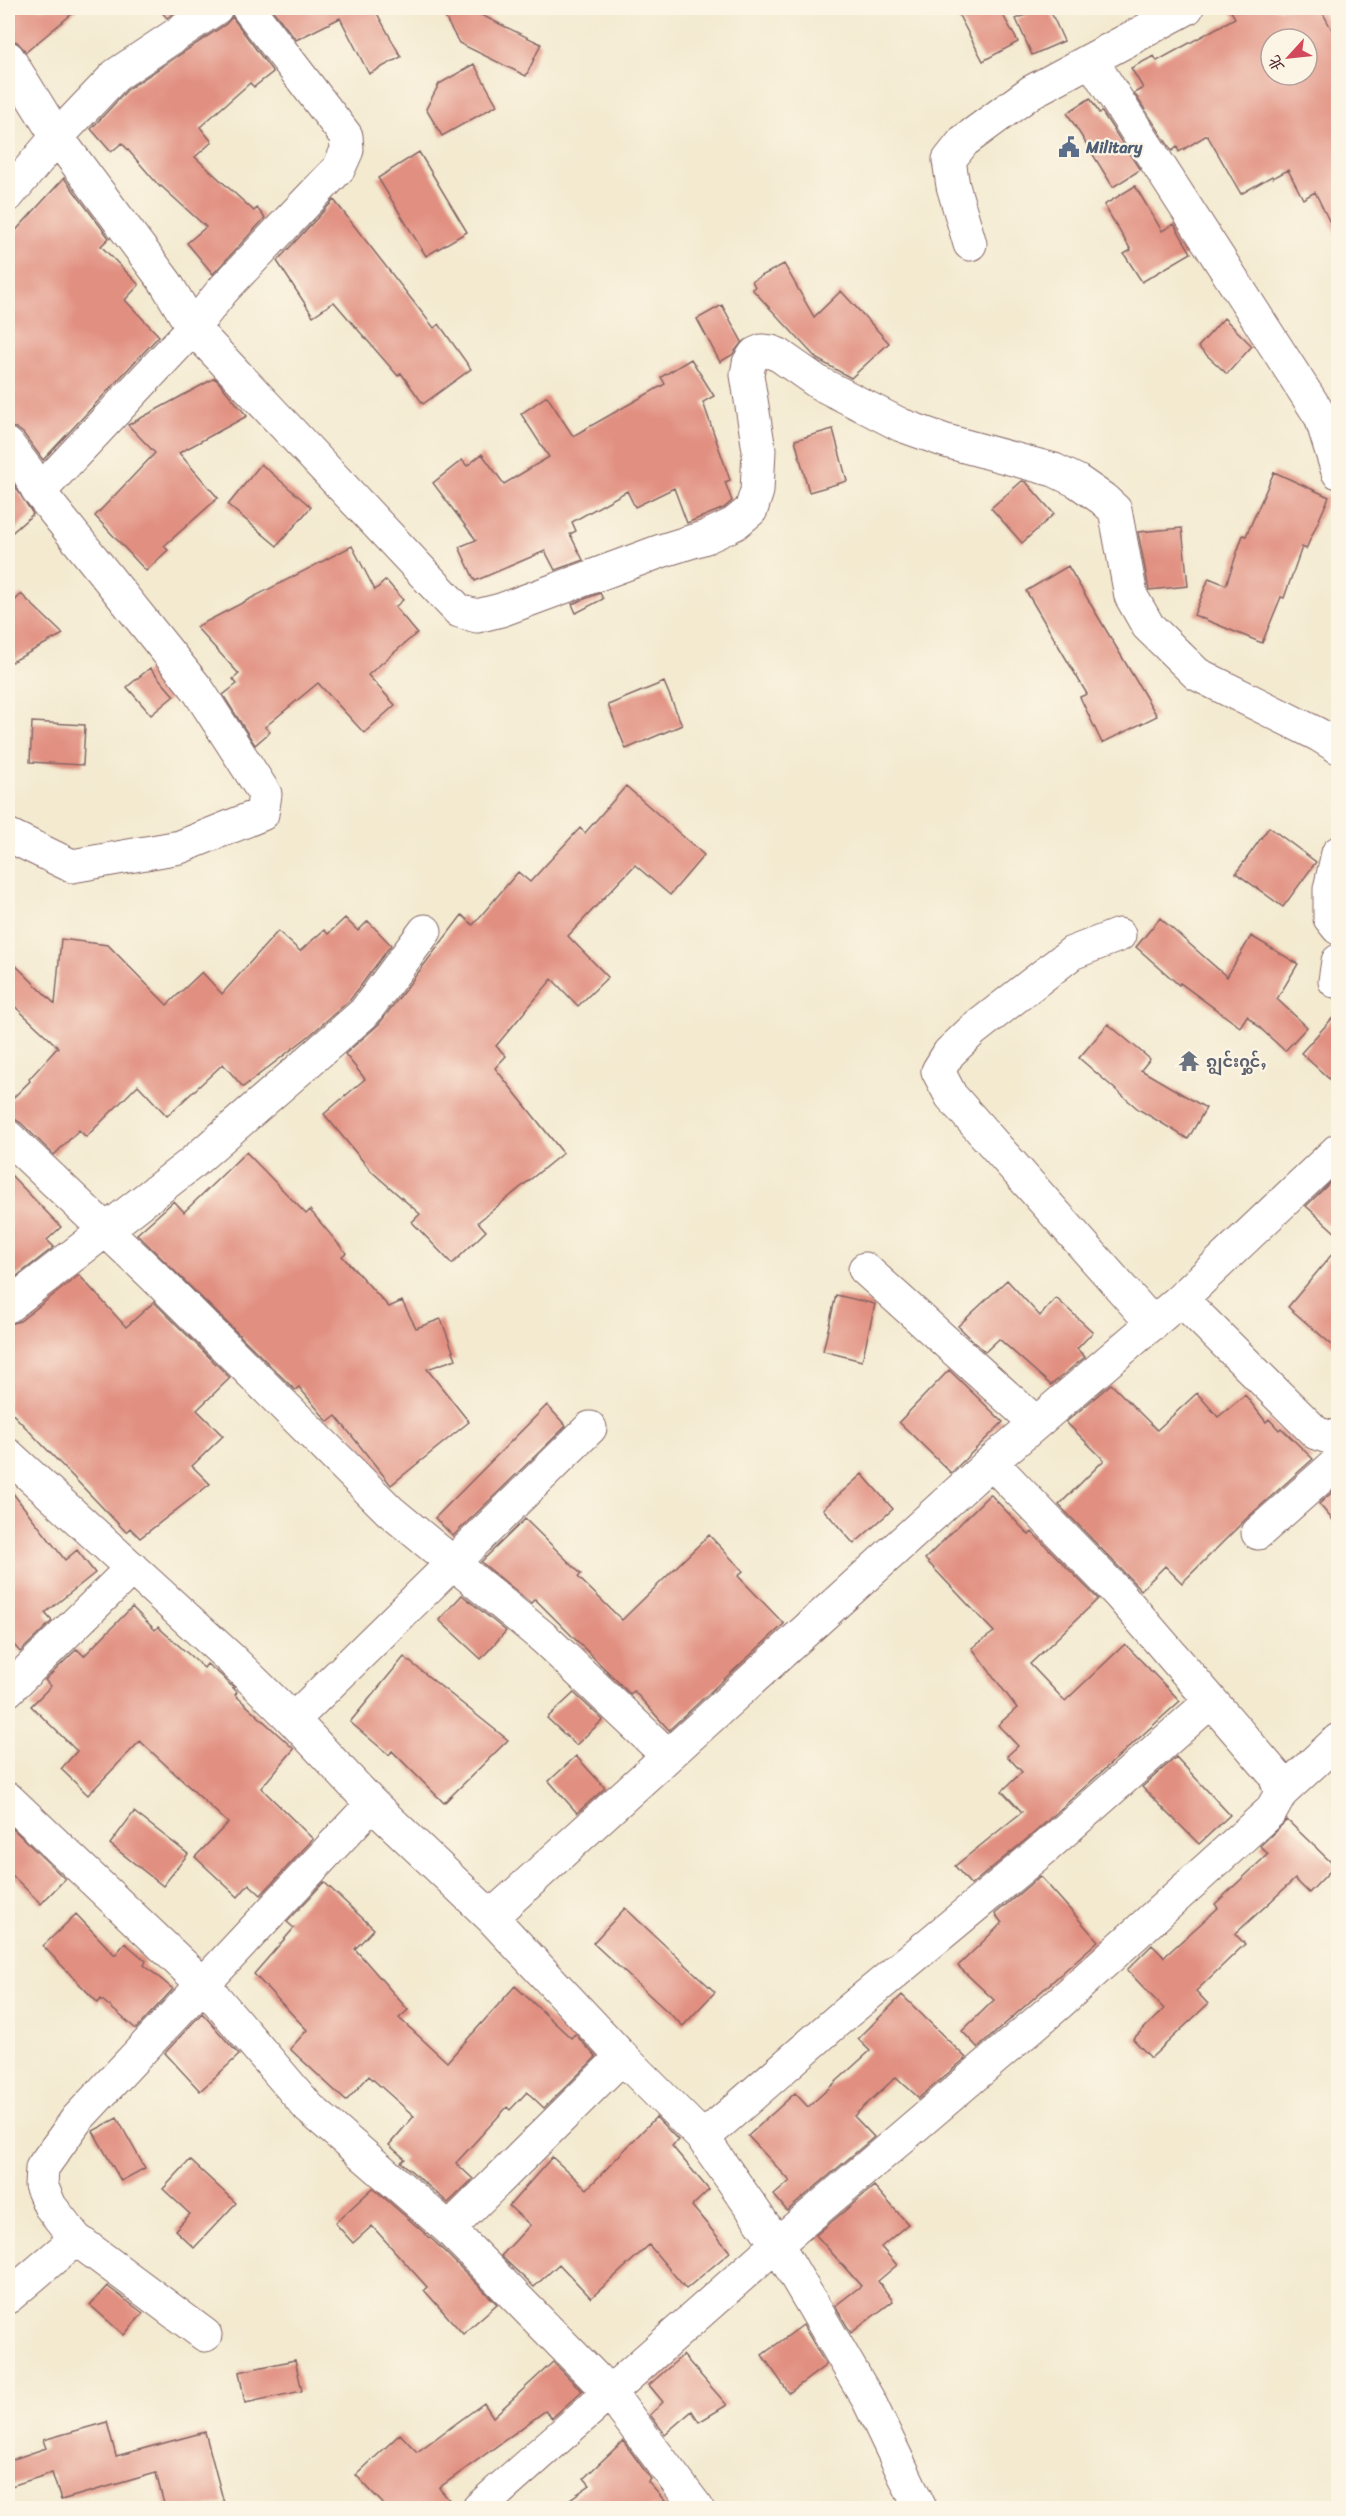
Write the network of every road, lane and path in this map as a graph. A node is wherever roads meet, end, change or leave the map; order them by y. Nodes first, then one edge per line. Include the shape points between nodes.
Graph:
1 (216, 8) edge
2 (248, 8) edge
3 (1187, 8) edge
4 (8, 58) edge
5 (1091, 60) junction
6 (57, 136) junction
7 (8, 195) edge
8 (970, 244) dead end
9 (193, 328) junction
10 (8, 445) edge
11 (1338, 472) edge
12 (39, 492) junction
13 (1338, 747) edge
14 (8, 835) edge
15 (1338, 853) edge
16 (1338, 928) edge
17 (425, 931) dead end
18 (1119, 935) dead end
19 (8, 1137) edge
20 (1338, 1150) edge
21 (105, 1230) junction
22 (865, 1269) dead end
23 (1181, 1299) junction
24 (8, 1306) edge
25 (1153, 1324) junction
26 (1036, 1423) junction
27 (590, 1428) dead end
28 (1338, 1440) edge
29 (8, 1455) edge
30 (991, 1462) junction
31 (1338, 1462) edge
32 (1258, 1533) dead end
33 (453, 1563) junction
34 (132, 1568) junction
35 (8, 1690) edge
36 (1210, 1702) junction
37 (293, 1720) junction
38 (1338, 1740) edge
39 (667, 1755) junction
40 (1281, 1793) junction
41 (8, 1799) edge
42 (372, 1804) junction
43 (491, 1917) junction
44 (204, 1985) junction
45 (622, 2057) junction
46 (703, 2138) junction
47 (449, 2229) junction
48 (76, 2239) junction
49 (777, 2244) junction
50 (8, 2297) edge
51 (205, 2335) dead end
52 (609, 2392) junction
53 (479, 2508) edge
54 (697, 2508) edge
55 (920, 2508) edge

1 - 6 street via 116,75
2 - 9 street via 346,136 347,150 339,168 222,291
3 - 5 street
4 - 6 street
5 - 8 street via 1031,92 964,141 950,160 953,186
5 - 11 street via 1321,417
6 - 7 street
6 - 9 street via 166,283
9 - 12 street
9 - 13 street via 459,611 477,616 706,537 734,524 751,510 757,491 759,450 747,375 755,354 771,352 819,383 901,425 1054,470 1103,499 1115,510 1131,596 1149,626 1197,674
10 - 12 street
12 - 14 street via 198,690 265,794 262,814 180,847 72,866
15 - 16 street via 1330,889 1330,918
17 - 21 street via 364,1012 192,1163
18 - 25 street via 1072,952 972,1031 949,1053 938,1071 951,1096
19 - 21 street
20 - 23 street
21 - 24 street
21 - 33 street via 390,1511
22 - 26 street
23 - 25 street
23 - 28 street via 1316,1433
25 - 26 street
26 - 30 street
27 - 33 street
29 - 34 street
30 - 36 street via 1119,1594
30 - 39 street
31 - 32 street
33 - 37 street
33 - 39 street via 545,1639
34 - 35 street
34 - 37 street
36 - 40 street via 1275,1775
36 - 46 street via 1046,1847
37 - 42 street
38 - 40 street
39 - 43 street
40 - 49 street via 1271,1811 1057,2006
41 - 44 street
42 - 43 street
42 - 44 street
43 - 45 street
44 - 47 street via 309,2108
44 - 48 street via 77,2119 42,2168 41,2185 50,2206
45 - 46 street
45 - 47 street
46 - 49 street
47 - 52 street
48 - 50 street
48 - 51 street
49 - 52 street
49 - 55 street via 869,2402
52 - 53 street
52 - 54 street

